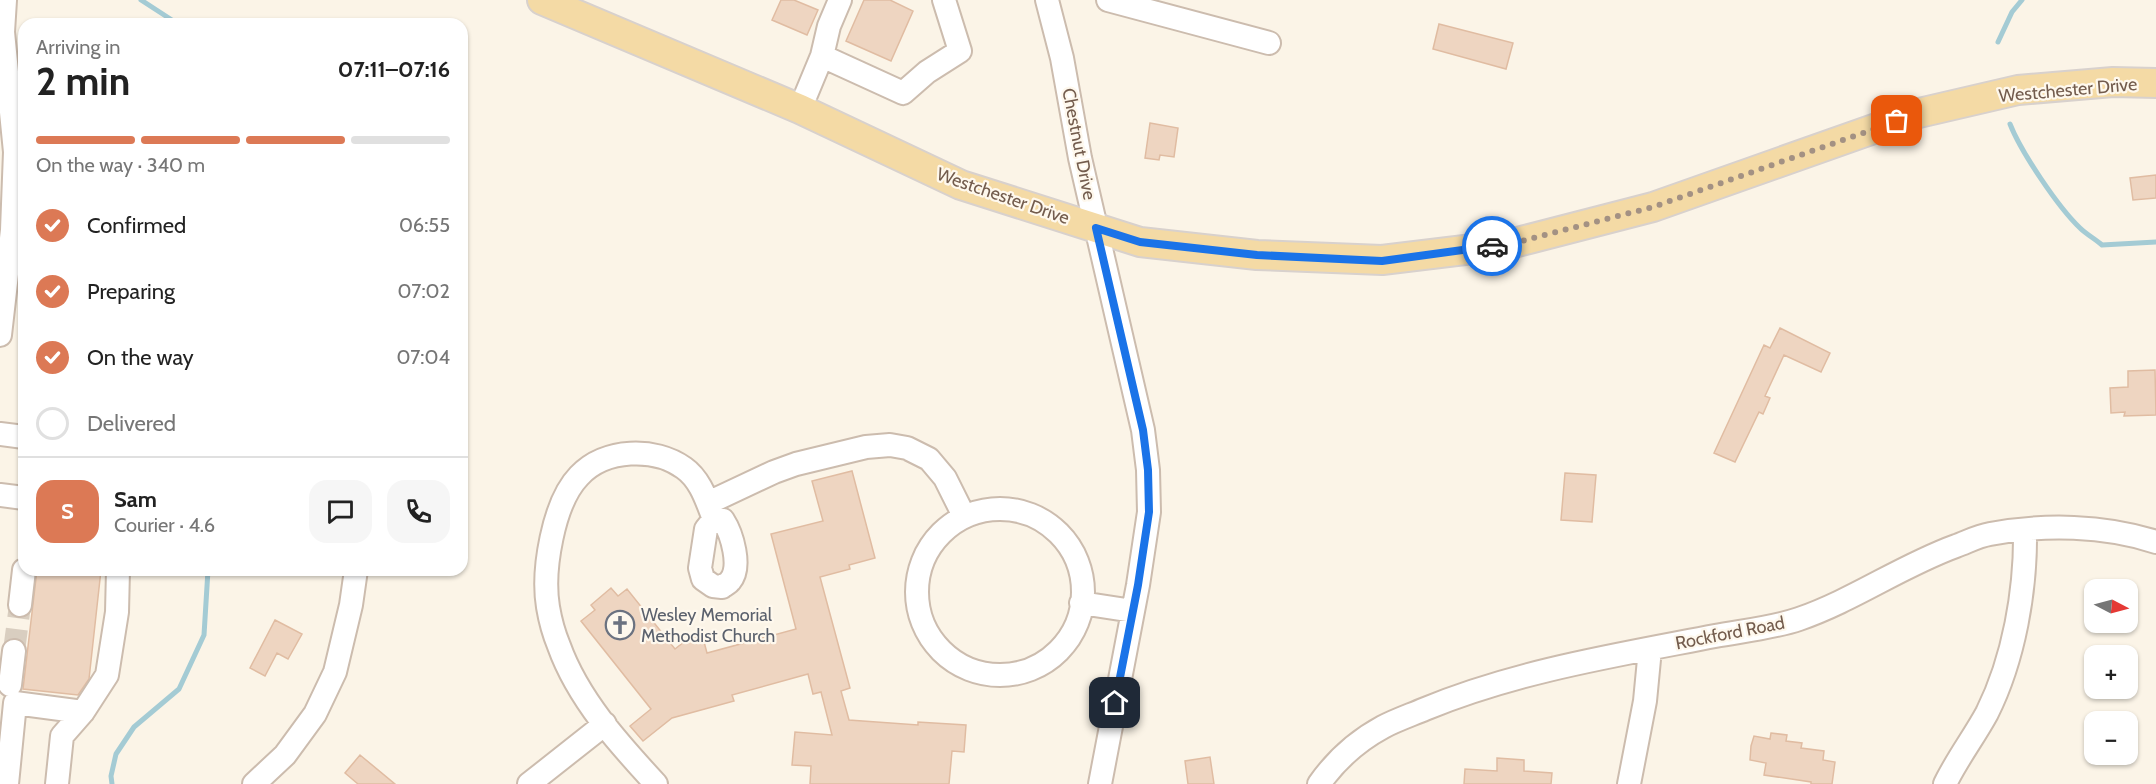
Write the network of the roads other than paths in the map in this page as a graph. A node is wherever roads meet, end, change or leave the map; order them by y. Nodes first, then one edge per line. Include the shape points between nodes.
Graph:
1 (5, 0) edge
2 (542, 0) edge
3 (840, 0) edge
4 (944, 0) edge
5 (1047, 0) edge
6 (1108, 0) edge
7 (591, 10) edge
8 (1269, 43) dead end
9 (822, 56) junction
10 (2156, 83) edge
11 (17, 103) edge
12 (800, 109) junction
13 (1096, 228) junction
14 (10, 261) edge
15 (2, 302) edge
16 (0, 335) edge
17 (0, 434) edge
18 (18, 436) edge
19 (0, 495) edge
20 (18, 497) edge
21 (964, 516) junction
22 (2025, 530) junction
23 (2156, 542) edge
24 (23, 576) edge
25 (118, 576) edge
26 (355, 576) edge
27 (1081, 603) junction
28 (20, 605) tunnel mouth
29 (1133, 611) junction
30 (1650, 649) junction
31 (14, 651) tunnel mouth
32 (8, 690) edge
33 (83, 712) junction
34 (605, 724) junction
35 (7, 784) edge
36 (57, 784) edge
37 (254, 784) edge
38 (529, 784) edge
39 (656, 784) edge
40 (1100, 784) edge
41 (1319, 784) edge
42 (1629, 784) edge
43 (1945, 784) edge

1 - 11 street via 3,32
2 - 7 main road, Westchester Drive
3 - 9 street
4 - 9 street via 960,51 903,93
5 - 13 street, Chestnut Drive
6 - 8 street
7 - 12 main road, Westchester Drive
9 - 12 street
10 - 13 main road, Westchester Drive via 2113,82 2018,90 1919,113 1653,207 1506,245 1382,261 1257,255 1140,242
11 - 14 street
12 - 13 main road, Westchester Drive via 961,185
13 - 29 street, Chestnut Drive via 1143,430 1148,470 1149,512
14 - 15 street
15 - 16 street
17 - 18 street
19 - 20 street
21 - 27 street via 989,508 1016,509 1041,519 1061,535 1076,557 1083,583
21 - 27 street via 941,533 925,556 916,595 931,638 951,658 985,674 1004,675 1032,668 1054,654 1071,634
21 - 34 street via 945,478 929,459 890,445 866,447 774,472 711,511 702,489 686,469 659,455 628,454 598,462 579,476 566,496 555,526 548,567 548,606 558,646 571,674
22 - 23 street, Rockford Road via 2090,528
22 - 30 street, Rockford Road via 1988,534 1925,557 1832,607 1797,620
22 - 43 street via 2023,586 2007,662 1987,712
24 - 28 street
25 - 33 street via 117,612 107,675
26 - 37 street via 335,672 315,714 285,755
27 - 29 street
29 - 40 street, Chestnut Drive
30 - 41 street, Rockford Road via 1524,676 1444,701 1383,726 1354,746
30 - 42 street via 1645,701
31 - 32 street
32 - 33 street
32 - 35 street
33 - 36 street via 62,736
34 - 38 street
34 - 39 street

